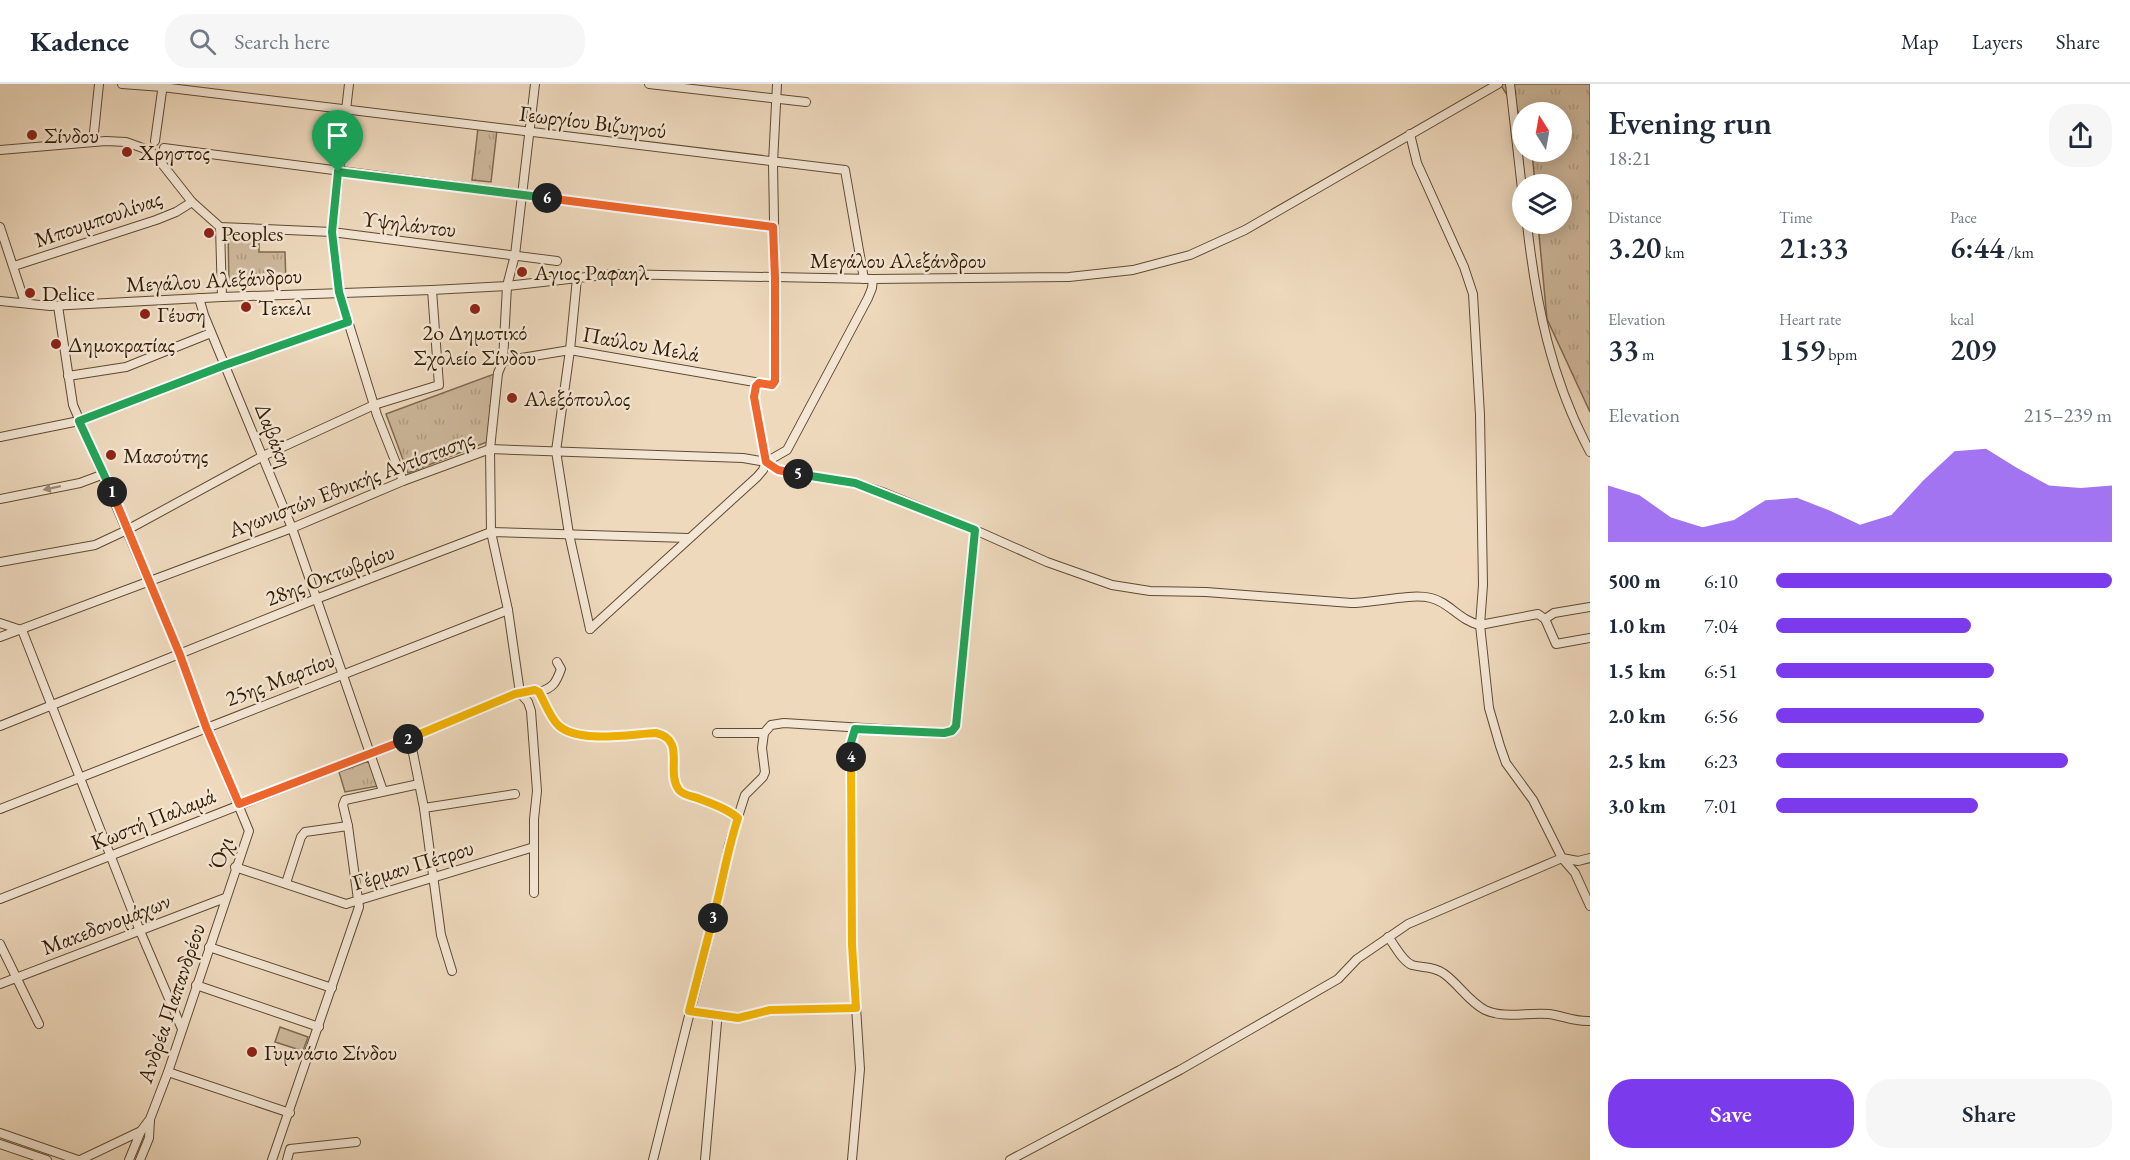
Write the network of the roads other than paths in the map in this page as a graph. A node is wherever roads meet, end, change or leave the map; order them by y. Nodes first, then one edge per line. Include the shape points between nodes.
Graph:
1 (99, 84) edge
2 (122, 84) edge
3 (349, 84) edge
4 (535, 84) edge
5 (649, 84) edge
6 (777, 84) edge
7 (1498, 84) edge
8 (1510, 84) edge
9 (163, 85) edge
10 (776, 99) junction
11 (806, 102) dead end
12 (345, 109) junction
13 (528, 131) junction
14 (1410, 134) junction
15 (155, 141) junction
16 (93, 142) junction
17 (164, 148) junction
18 (0, 150) edge
19 (153, 153) junction
20 (773, 163) junction
21 (338, 172) junction
22 (1520, 174) edge
23 (523, 195) junction
24 (192, 202) junction
25 (0, 227) edge
26 (220, 227) junction
27 (773, 227) junction
28 (332, 232) junction
29 (1528, 234) edge
30 (515, 255) junction
31 (557, 261) dead end
32 (14, 266) junction
33 (577, 278) junction
34 (775, 278) junction
35 (868, 279) junction
36 (507, 286) junction
37 (432, 290) junction
38 (339, 292) junction
39 (222, 297) junction
40 (199, 298) junction
41 (0, 301) edge
42 (25, 303) junction
43 (58, 306) junction
44 (348, 322) junction
45 (212, 333) junction
46 (570, 350) junction
47 (503, 361) junction
48 (225, 365) junction
49 (68, 376) junction
50 (759, 383) junction
51 (374, 405) junction
52 (79, 421) junction
53 (0, 437) edge
54 (490, 449) junction
55 (556, 451) junction
56 (1590, 452) edge
57 (263, 456) junction
58 (766, 462) junction
59 (104, 474) junction
60 (403, 481) junction
61 (0, 499) edge
62 (292, 528) junction
63 (127, 530) junction
64 (975, 530) junction
65 (491, 532) junction
66 (569, 534) junction
67 (688, 538) junction
68 (0, 562) edge
69 (149, 582) junction
70 (316, 599) junction
71 (1590, 607) edge
72 (508, 610) junction
73 (1545, 619) junction
74 (0, 623) edge
75 (1480, 625) junction
76 (22, 630) junction
77 (0, 637) edge
78 (1590, 638) edge
79 (180, 655) junction
80 (557, 662) dead end
81 (342, 674) junction
82 (539, 692) junction
83 (520, 693) junction
84 (51, 705) junction
85 (0, 726) edge
86 (206, 727) junction
87 (855, 729) junction
88 (717, 733) dead end
89 (764, 733) junction
90 (410, 738) junction
91 (370, 754) junction
92 (80, 776) junction
93 (419, 784) junction
94 (383, 791) junction
95 (515, 794) dead end
96 (239, 804) junction
97 (424, 808) junction
98 (0, 809) edge
99 (738, 818) junction
100 (348, 826) junction
101 (534, 847) junction
102 (111, 855) junction
103 (1562, 858) junction
104 (1590, 858) edge
105 (235, 867) junction
106 (433, 877) junction
107 (286, 883) junction
108 (534, 893) dead end
109 (0, 898) edge
110 (225, 898) junction
111 (359, 899) junction
112 (1590, 906) edge
113 (140, 931) junction
114 (1388, 937) junction
115 (0, 944) edge
116 (209, 947) junction
117 (452, 971) dead end
118 (16, 978) junction
119 (0, 984) edge
120 (196, 985) junction
121 (333, 988) junction
122 (856, 1008) junction
123 (689, 1011) junction
124 (714, 1015) junction
125 (1590, 1021) edge
126 (39, 1024) dead end
127 (320, 1027) junction
128 (182, 1029) junction
129 (168, 1072) junction
130 (290, 1113) junction
131 (150, 1119) junction
132 (141, 1131) junction
133 (0, 1133) edge
134 (18, 1139) junction
135 (356, 1142) dead end
136 (0, 1144) edge
137 (15, 1149) junction
138 (47, 1160) edge
139 (79, 1160) edge
140 (129, 1160) edge
141 (140, 1160) edge
142 (272, 1160) edge
143 (286, 1160) edge
144 (653, 1160) edge
145 (705, 1160) edge
146 (852, 1160) edge
147 (1010, 1160) edge

1 - 16 street
2 - 9 street, Γεωργίου Βιζυηνού
3 - 12 street
4 - 13 street
5 - 10 street
6 - 10 street
7 - 14 street, Μεγάλου Αλεξάνδρου
8 - 22 street
9 - 12 street, Γεωργίου Βιζυηνού
9 - 15 street
10 - 11 street
10 - 20 street
12 - 13 street, Γεωργίου Βιζυηνού
12 - 21 street
13 - 20 street, Γεωργίου Βιζυηνού
13 - 23 street
14 - 35 street, Μεγάλου Αλεξάνδρου via 1245,230 1169,262 1069,277
14 - 75 street via 1417,163 1473,294 1484,585
15 - 17 street
15 - 19 street
16 - 18 street
16 - 19 street via 126,142
17 - 19 street via 161,154
17 - 21 street
19 - 24 street
20 - 27 street
20 - 35 street, Γεωργίου Βιζυηνού via 845,170
21 - 23 street
21 - 28 street
23 - 27 street
23 - 30 street
24 - 26 street
24 - 32 street, Μπουμπουλίνας via 156,220
25 - 32 street
26 - 28 street, Υψηλάντου
26 - 39 street
27 - 34 street
28 - 30 street, Υψηλάντου
28 - 38 street
29 - 56 street via 1544,332 1576,426
30 - 31 street, Υψηλάντου
30 - 36 street
32 - 42 street
33 - 34 street, Μεγάλου Αλεξάνδρου via 613,274
33 - 36 street, Μεγάλου Αλεξάνδρου
33 - 46 street
34 - 35 street, Μεγάλου Αλεξάνδρου
34 - 50 street, Παύλου Μελά via 775,381 772,385
35 - 58 street via 872,288 868,298 787,450
36 - 37 street, Μεγάλου Αλεξάνδρου
36 - 47 street
37 - 38 street, Μεγάλου Αλεξάνδρου
37 - 51 street via 439,385
38 - 39 street, Μεγάλου Αλεξάνδρου
38 - 44 street
39 - 40 street, Μεγάλου Αλεξάνδρου
40 - 43 street, Μεγάλου Αλεξάνδρου
40 - 45 street, Δαβάκη
41 - 42 street, Μεγάλου Αλεξάνδρου
42 - 43 street, Μεγάλου Αλεξάνδρου
43 - 49 street
44 - 48 street
44 - 51 street
45 - 48 street, Δαβάκη
45 - 49 street via 126,367
46 - 47 street, Παύλου Μελά
46 - 50 street, Παύλου Μελά
46 - 55 street
47 - 54 street via 498,373
48 - 52 street
48 - 57 street, Δαβάκη
49 - 52 street
50 - 58 street via 754,397
51 - 57 street
51 - 60 street
52 - 53 street
52 - 59 street, Όχι
54 - 55 street, Αγωνιστών Εθνικής Αντίστασης
54 - 60 street, Αγωνιστών Εθνικής Αντίστασης
54 - 65 street
55 - 58 street, Αγωνιστών Εθνικής Αντίστασης
55 - 66 street
57 - 62 street, Δαβάκη
57 - 63 street
58 - 64 street, Αγωνιστών Εθνικής Αντίστασης via 778,470 855,483
58 - 67 street via 757,477
59 -> 61 street via 80,483
59 - 63 street, Όχι
60 - 62 street, Αγωνιστών Εθνικής Αντίστασης
62 - 69 street, Αγωνιστών Εθνικής Αντίστασης
62 - 70 street, Δαβάκη
63 - 68 street via 95,545
63 - 69 street, Όχι
64 - 75 street, Αγωνιστών Εθνικής Αντίστασης via 1112,585 1150,591 1351,603 1431,598 1462,619
64 - 87 street via 954,729 944,733
65 - 66 street, 28ης Οκτωβρίου
65 - 70 street, 28ης Οκτωβρίου
65 - 72 street
66 - 67 street, 28ης Οκτωβρίου
66 - 67 street via 590,629
69 - 76 street, Αγωνιστών Εθνικής Αντίστασης
69 - 79 street, Όχι
70 - 79 street, 28ης Οκτωβρίου
70 - 81 street, Δαβάκη
71 - 73 street via 1554,613
72 - 81 street, 25ης Μαρτίου
72 - 83 street
73 - 75 street via 1538,614
73 - 78 street via 1554,643
74 - 76 street
75 - 103 street via 1489,708 1500,746 1506,763 1539,810
76 - 77 street, Αγωνιστών Εθνικής Αντίστασης
76 - 84 street
79 - 84 street, 28ης Οκτωβρίου
79 - 86 street, Όχι
80 - 82 street via 561,669 557,682
81 - 86 street, 25ης Μαρτίου
81 - 91 street, Δαβάκη
82 - 83 street, Κωστή Παλαμά
82 - 99 street via 554,721 568,732 590,736 663,734 673,747 679,790
83 - 90 street, Κωστή Παλαμά
83 - 101 street via 531,711 537,791
84 - 85 street, 28ης Οκτωβρίου
84 - 92 street
86 - 92 street, 25ης Μαρτίου
86 - 96 street, Όχι
87 - 89 street via 777,723
87 - 122 street via 850,746
88 - 89 street
89 - 99 street via 765,771 745,795
90 - 91 street, Κωστή Παλαμά
90 - 93 street
91 - 94 street, Δαβάκη
91 - 96 street, Κωστή Παλαμά
92 - 98 street, 25ης Μαρτίου
92 - 102 street
93 - 94 street
93 - 97 street
94 - 100 street via 345,800
95 - 97 street
96 - 102 street, Κωστή Παλαμά
96 - 105 street, Όχι via 249,831
97 - 106 street
99 - 123 street
100 - 107 street via 305,832
100 - 111 street
101 - 106 street, Γέρμαν Πέτρου
101 - 108 street
102 - 109 street, Κωστή Παλαμά
102 - 113 street
103 - 104 street
103 - 112 street via 1575,873
103 - 114 street via 1408,924
105 - 107 street, Γέρμαν Πέτρου
105 - 110 street, Όχι
106 - 111 street, Γέρμαν Πέτρου
106 - 117 street via 441,935
107 - 111 street, Γέρμαν Πέτρου via 341,903
110 - 113 street, Μακεδονομάχων
110 - 116 street, Ανδρέα Παπανδρέου
111 - 121 street
113 - 118 street, Μακεδονομάχων
113 - 128 street
114 - 125 street via 1405,960 1442,972 1485,1010 1501,1015 1551,1014 1577,1022
114 - 147 street via 1357,959 1338,979 1180,1070
115 - 118 street
116 - 120 street, Ανδρέα Παπανδρέου
116 - 121 street
118 - 119 street, Μακεδονομάχων
118 - 126 street
120 - 127 street
120 - 128 street, Ανδρέα Παπανδρέου
121 - 127 street
122 - 124 street via 770,1010 738,1018
122 - 146 street via 860,1069
123 - 124 street
123 - 144 street
124 - 145 street via 717,1022
127 - 130 street
128 - 129 street, Ανδρέα Παπανδρέου
129 - 130 street
129 - 131 street, Ανδρέα Παπανδρέου
130 - 142 street
131 - 132 street, Ανδρέα Παπανδρέου
131 - 141 street, Ανδρέα Παπανδρέου via 149,1138
132 - 139 street
132 - 140 street, Ανδρέα Παπανδρέου
133 - 134 street
134 - 137 street
134 - 139 street
135 - 143 street via 290,1149
136 - 137 street
137 - 138 street

